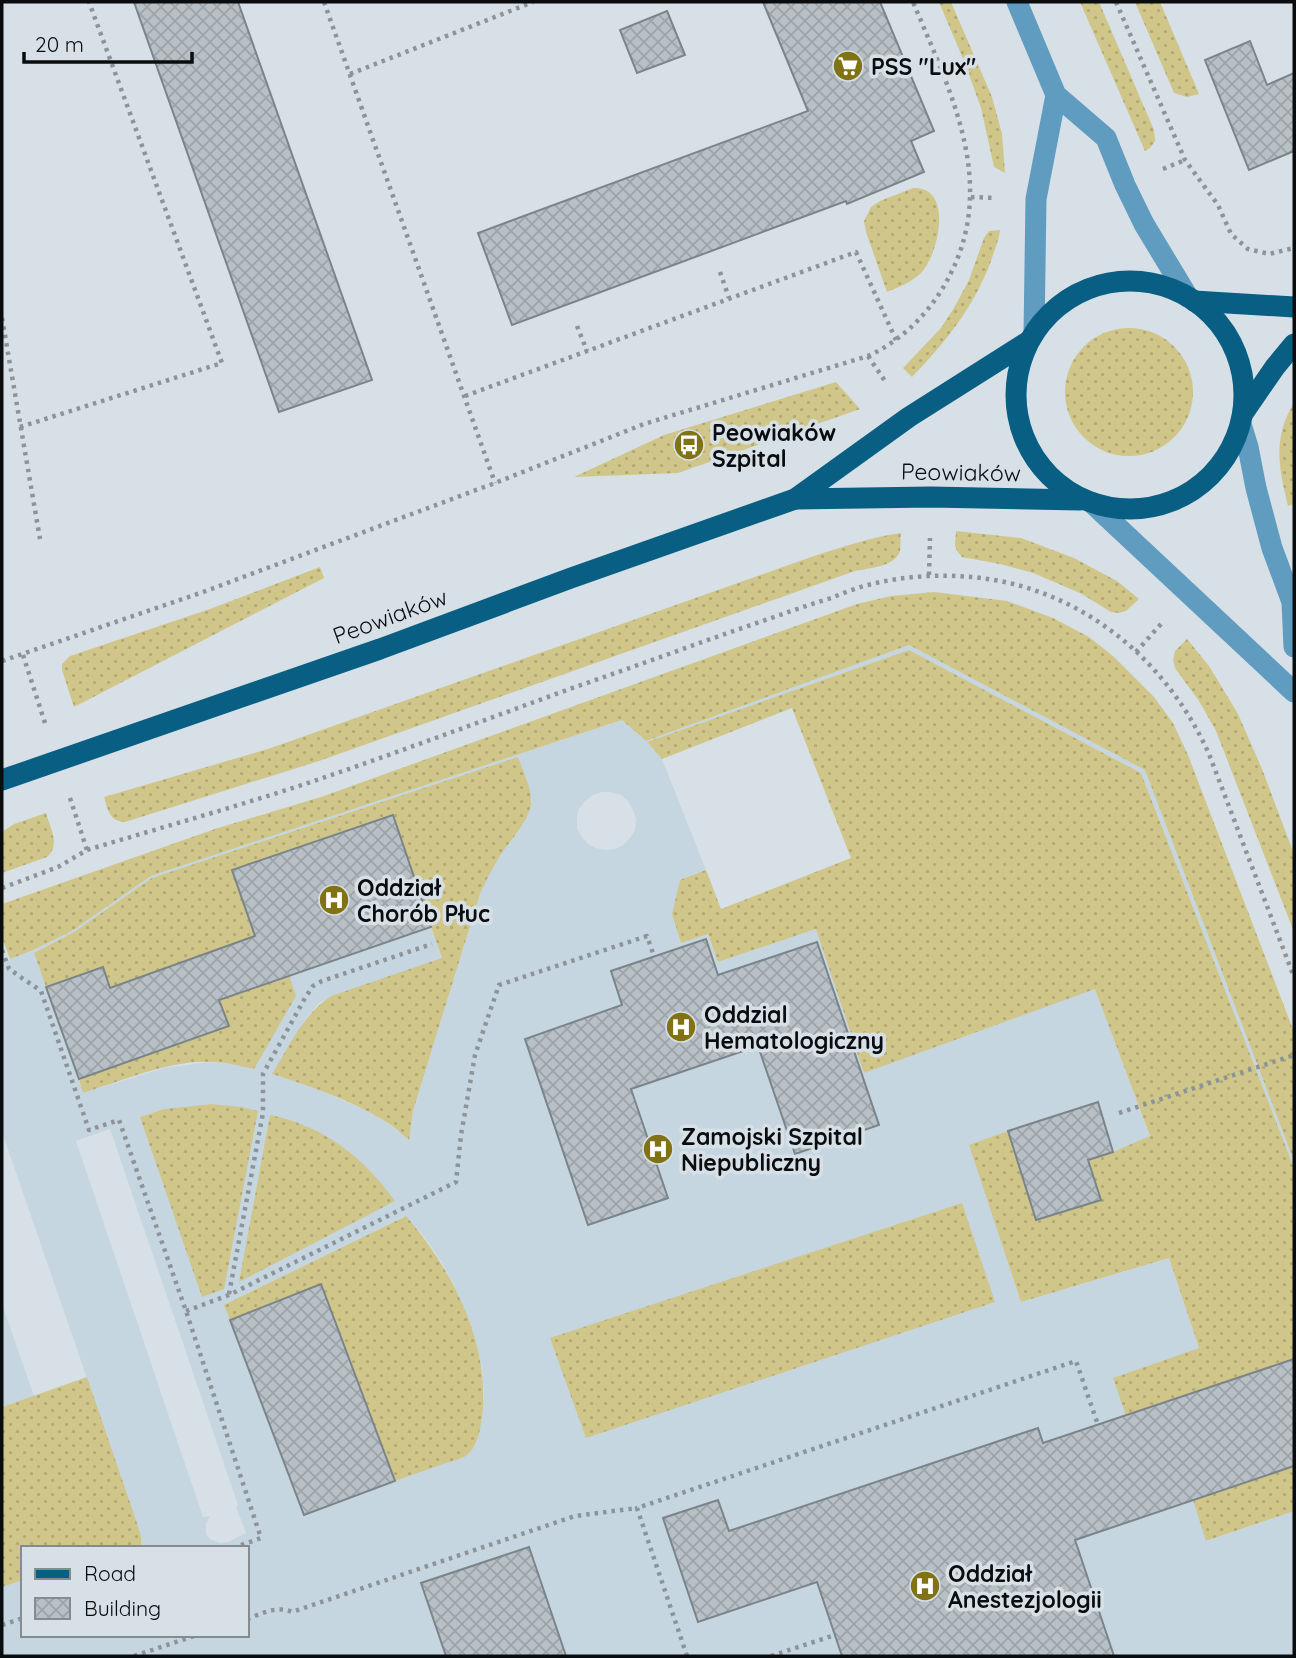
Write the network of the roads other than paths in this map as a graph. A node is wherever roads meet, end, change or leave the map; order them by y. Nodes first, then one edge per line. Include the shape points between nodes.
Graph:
1 (1017, 2) edge
2 (1056, 95) junction
3 (1191, 299) junction
4 (1294, 307) edge
5 (1031, 338) junction
6 (1294, 344) edge
7 (1242, 419) junction
8 (795, 499) junction
9 (1088, 502) junction
10 (1294, 647) edge
11 (1294, 692) edge
12 (2, 780) edge

1 - 2 street
2 - 3 street via 1106,138 1144,223
2 - 5 street via 1036,199
3 - 4 main road
3 - 5 main road via 1165,286 1115,282 1069,299 1049,314
3 - 7 main road via 1230,338 1245,388
5 - 8 main road, Peowiaków
5 - 9 main road via 1019,367 1015,393 1018,421 1042,469 1061,487
6 - 7 main road
7 - 9 main road via 1231,450 1196,490 1145,509 1118,510
7 - 10 street via 1255,488 1292,602
8 - 9 main road, Peowiaków
8 - 12 main road, Peowiaków
9 - 11 street

